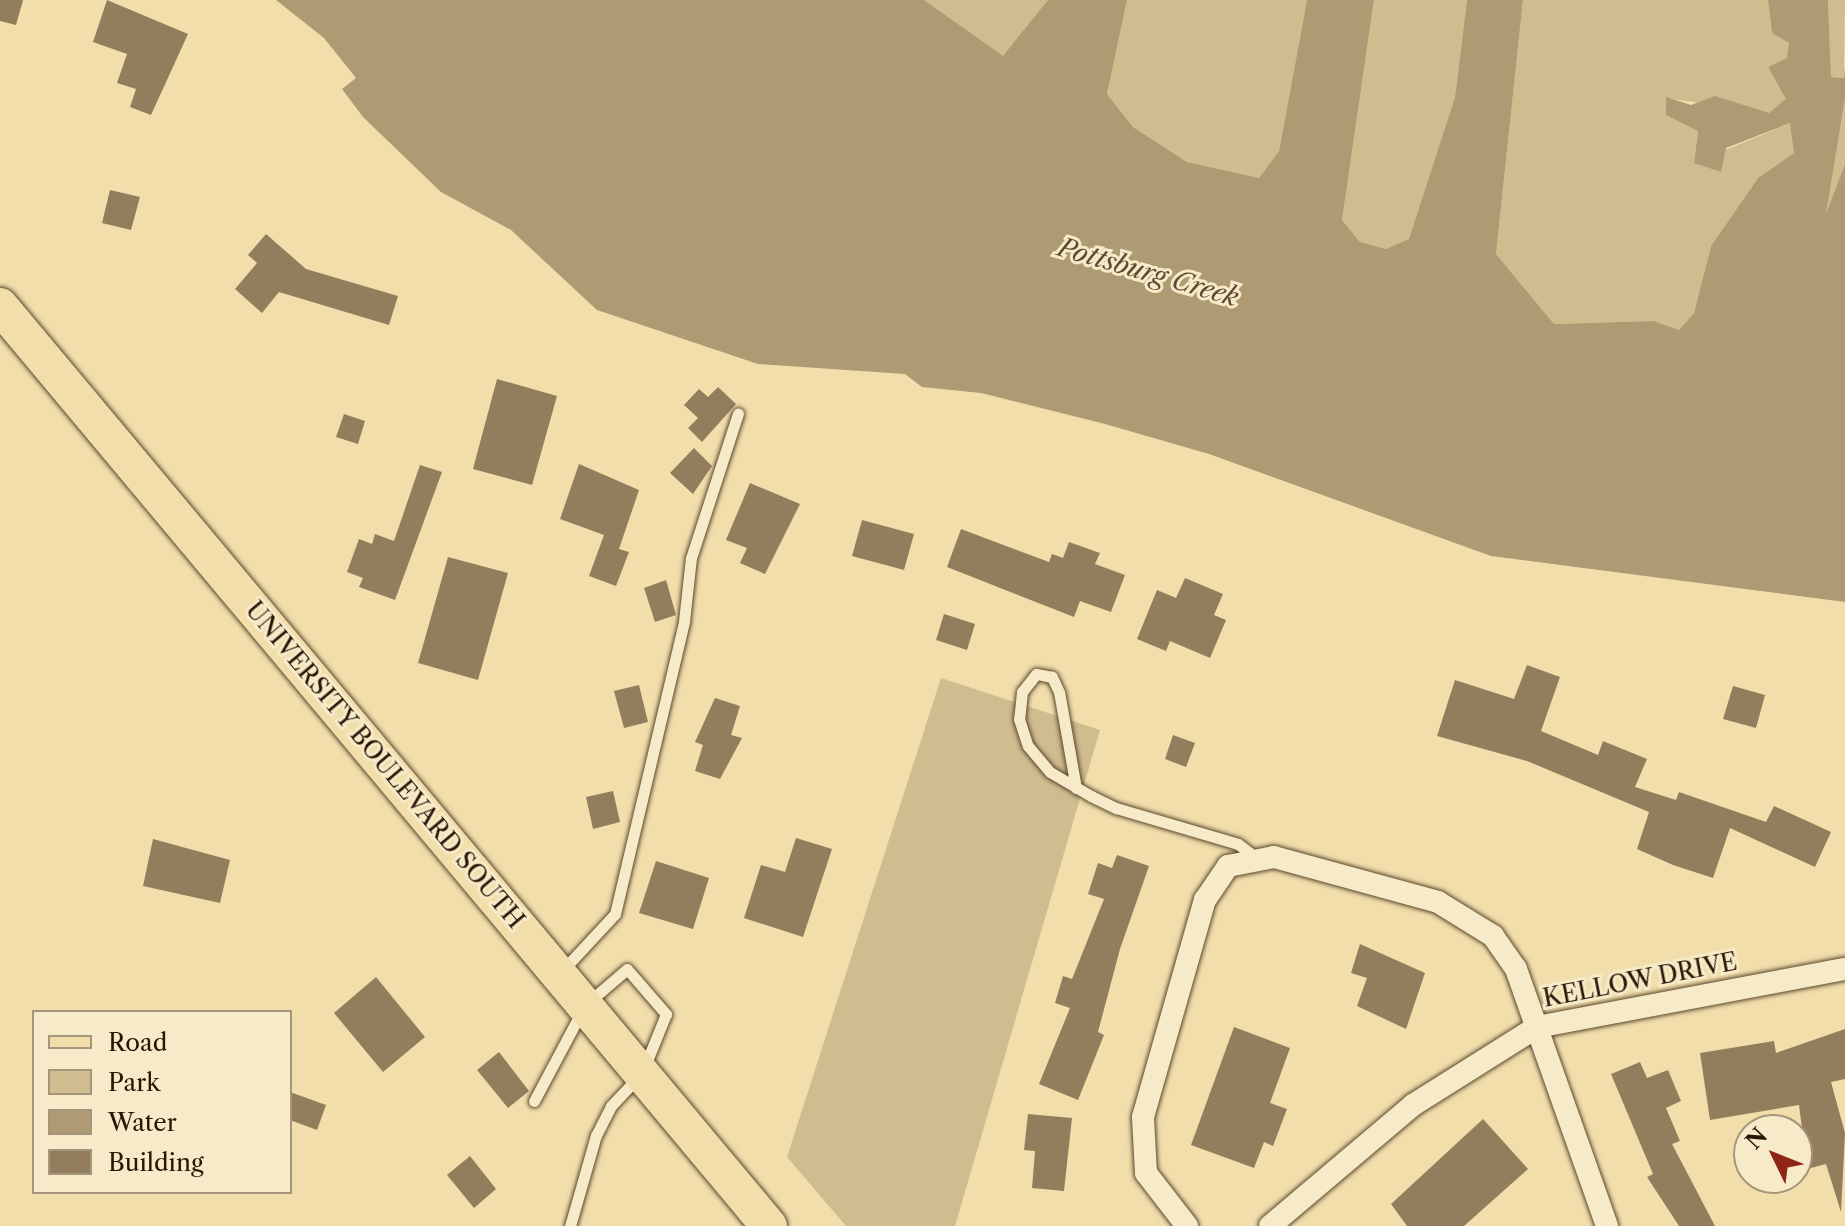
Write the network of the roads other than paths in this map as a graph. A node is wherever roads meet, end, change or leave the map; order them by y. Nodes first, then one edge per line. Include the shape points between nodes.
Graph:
1 (0, 306) edge
2 (738, 413) dead end
3 (1076, 788) junction
4 (1259, 860) junction
5 (1845, 969) edge
6 (559, 974) junction
7 (585, 1005) junction
8 (1537, 1027) junction
9 (642, 1073) junction
10 (534, 1101) dead end
11 (570, 1226) edge
12 (769, 1226) edge
13 (1187, 1226) edge
14 (1270, 1226) edge
15 (1607, 1226) edge

1 - 6 main road, UNIVERSITY BOULEVARD SOUTH
2 - 6 lane via 691,558 684,621 615,914
3 - 3 lane via 1028,746 1022,692 1036,674 1052,677 1059,692
3 - 4 lane via 1116,808 1238,844
4 - 8 street via 1274,857 1464,914 1493,936 1516,969
4 - 13 street via 1228,866 1205,900 1143,1117 1146,1173
5 - 8 street, KELLOW DRIVE
6 - 7 main road, UNIVERSITY BOULEVARD SOUTH
7 - 9 main road, UNIVERSITY BOULEVARD SOUTH
7 - 9 lane via 627,969 656,1002 666,1014
7 - 10 lane
8 - 14 street, KELLOW DRIVE via 1413,1105
8 - 15 street
9 - 11 lane via 611,1106 596,1135
9 - 12 main road, UNIVERSITY BOULEVARD SOUTH

